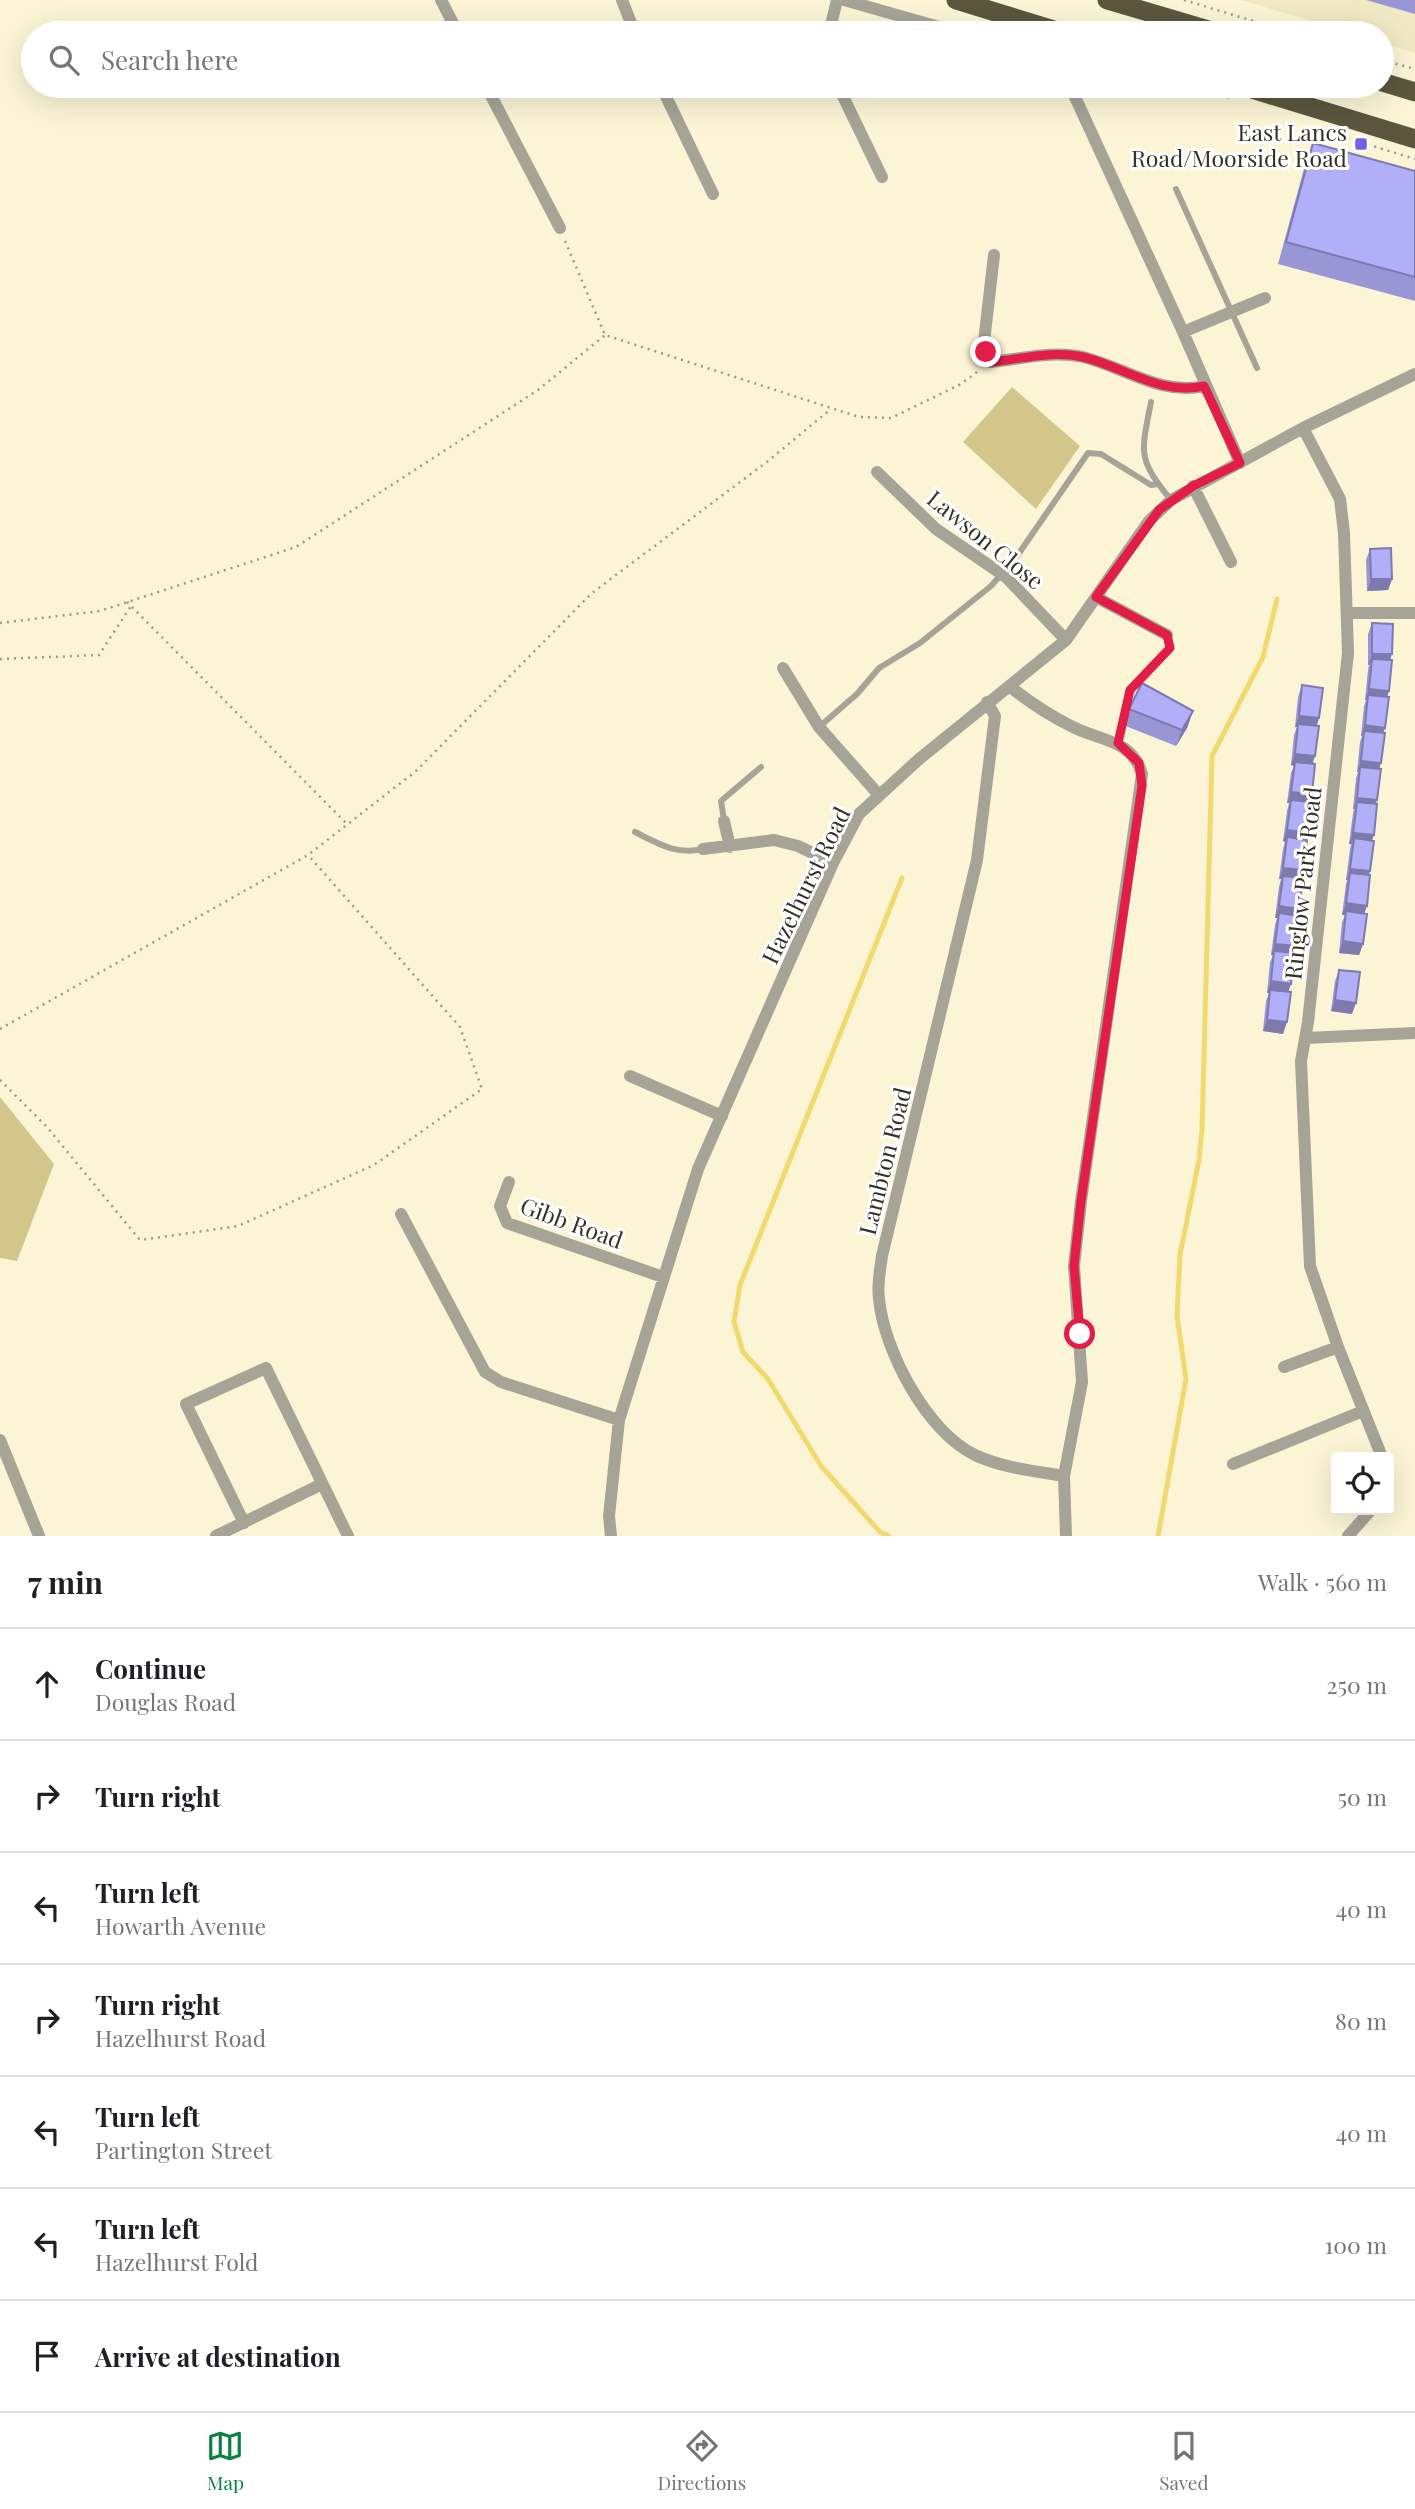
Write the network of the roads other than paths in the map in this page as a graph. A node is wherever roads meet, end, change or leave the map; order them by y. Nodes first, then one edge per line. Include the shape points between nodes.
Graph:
1 (441, 0) edge
2 (622, 0) edge
3 (837, 0) edge
4 (844, 0) edge
5 (956, 0) edge
6 (1107, 0) edge
7 (452, 21) edge
8 (630, 21) edge
9 (832, 21) edge
10 (918, 21) edge
11 (1025, 21) edge
12 (1178, 21) edge
13 (1394, 86) edge
14 (1415, 92) edge
15 (492, 98) edge
16 (667, 98) edge
17 (844, 98) edge
18 (1076, 98) edge
19 (1280, 98) edge
20 (1415, 139) edge
21 (882, 177) dead end
22 (1176, 189) dead end
23 (713, 194) dead end
24 (560, 228) road end
25 (994, 255) dead end
26 (993, 289) junction
27 (1008, 290) dead end
28 (1265, 298) dead end
29 (1231, 313) junction
30 (1183, 332) junction
31 (1257, 368) dead end
32 (1415, 374) edge
33 (1204, 386) junction
34 (1151, 402) dead end
35 (1303, 428) junction
36 (1240, 463) junction
37 (877, 472) dead end
38 (1158, 484) junction
39 (1193, 486) junction
40 (1171, 500) junction
41 (1231, 562) dead end
42 (1001, 574) junction
43 (1096, 597) junction
44 (1415, 613) edge
45 (1348, 614) junction
46 (1167, 635) joint
47 (1066, 640) junction
48 (783, 668) dead end
49 (1009, 686) junction
50 (988, 702) junction
51 (819, 727) junction
52 (1118, 743) junction
53 (761, 767) dead end
54 (878, 794) junction
55 (724, 821) joint
56 (635, 832) dead end
57 (730, 847) junction
58 (704, 849) joint
59 (833, 863) junction
60 (1415, 1033) edge
61 (1306, 1038) junction
62 (630, 1076) dead end
63 (722, 1116) junction
64 (509, 1182) dead end
65 (401, 1214) dead end
66 (663, 1277) junction
67 (1338, 1347) junction
68 (1284, 1367) dead end
69 (1363, 1411) junction
70 (619, 1420) junction
71 (0, 1440) edge
72 (1380, 1452) edge
73 (1233, 1464) dead end
74 (1064, 1476) junction
75 (322, 1484) junction
76 (1367, 1515) edge
77 (244, 1523) junction
78 (39, 1536) edge
79 (216, 1536) edge
80 (348, 1536) edge
81 (611, 1536) edge
82 (1066, 1536) edge
83 (1348, 1536) edge

1 - 7 street
2 - 8 street
3 - 9 street
4 - 10 street
5 - 11 highway
6 - 12 highway
13 - 14 highway
15 - 24 street
16 - 23 street
17 - 21 street
18 - 30 street
19 - 20 highway
22 - 29 lane
25 - 26 street
26 - 27 street
26 - 33 street via 984,342 991,362 1037,355 1083,357 1165,385
28 - 29 street
29 - 30 street
29 - 31 lane
30 - 33 street
32 - 35 street, Hazelhurst Road
33 - 36 street
34 - 38 lane via 1142,450
35 - 36 street, Hazelhurst Road
35 - 45 street, Ringlow Park Road via 1340,499
36 - 39 street, Hazelhurst Road
37 - 42 street, Lawson Close via 936,529
38 - 40 lane
38 - 42 lane via 1151,485 1101,454 1088,453
39 - 40 street, Hazelhurst Road
39 - 41 street
40 - 43 street, Hazelhurst Road via 1149,521
42 - 47 street, Lawson Close
42 - 51 lane via 920,643 879,668
43 - 46 street
43 - 47 street, Hazelhurst Road
44 - 45 street
45 - 61 street, Ringlow Park Road via 1348,653
46 - 52 lane via 1170,648 1130,690
47 - 49 street, Hazelhurst Road
48 - 51 street
49 - 50 street, Hazelhurst Road
49 - 52 street via 1073,728
50 - 54 street, Hazelhurst Road
50 - 74 street, Lambton Road via 995,716 977,860 882,1256 878,1297 899,1362 939,1429 974,1454 1005,1466
51 - 54 street
52 - 74 street via 1139,763 1142,786 1081,1201 1074,1266 1082,1382
53 - 55 lane via 721,801
54 - 59 street, Hazelhurst Road via 859,814
55 - 57 street
56 - 58 lane via 672,850
57 - 58 street
57 - 59 street via 774,841 798,846
59 - 63 street, Hazelhurst Road
60 - 61 street
61 - 67 street, Ringlow Park Road via 1301,1061 1311,1266
62 - 63 street
63 - 66 street, Hazelhurst Road via 698,1169
64 - 66 street, Gibb Road via 500,1206 507,1223
65 - 70 street via 404,1235 485,1372 501,1382
66 - 70 street, Hazelhurst Road
67 - 68 street
67 - 69 street, Ringlow Park Road
69 - 72 street, Ringlow Park Road
69 - 73 street
70 - 81 street, Hazelhurst Road
71 - 78 street
74 - 82 street
75 - 77 street
75 - 77 street via 266,1368 186,1404
75 - 80 street
76 - 83 street
77 - 79 street

